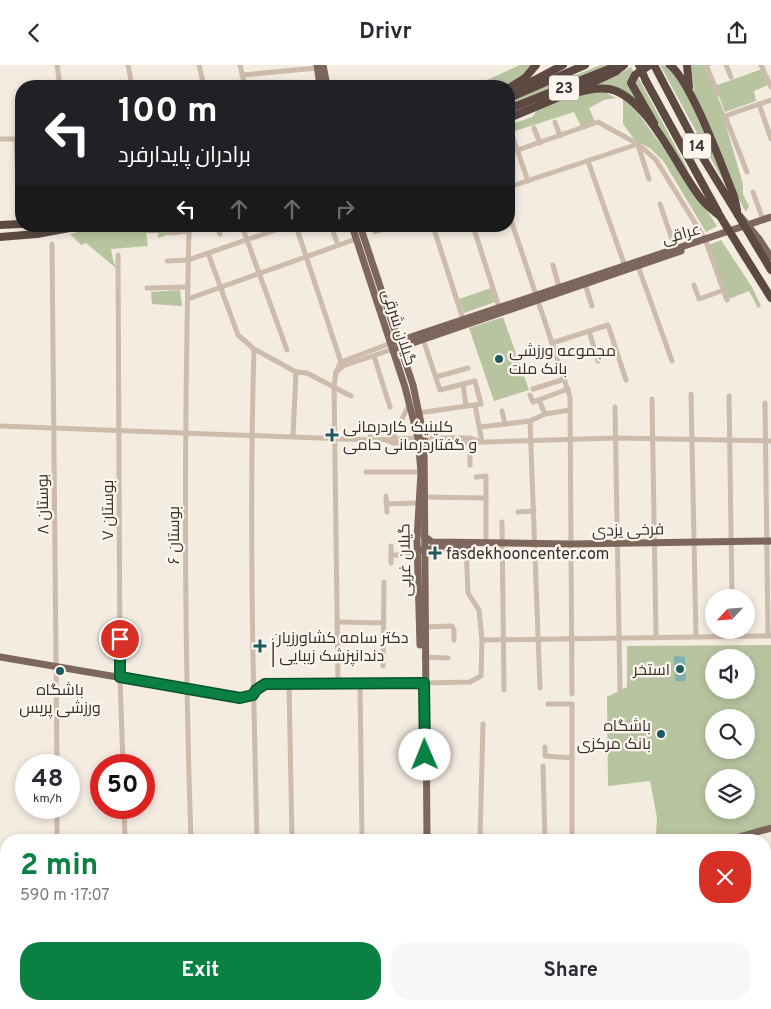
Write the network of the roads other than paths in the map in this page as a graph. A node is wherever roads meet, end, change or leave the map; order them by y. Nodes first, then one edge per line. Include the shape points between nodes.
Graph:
1 (57, 65) edge
2 (128, 65) edge
3 (199, 65) edge
4 (240, 65) edge
5 (536, 65) edge
6 (563, 65) edge
7 (585, 65) edge
8 (619, 65) edge
9 (624, 65) edge
10 (639, 65) edge
11 (650, 65) edge
12 (654, 65) edge
13 (670, 65) edge
14 (687, 65) edge
15 (706, 65) edge
16 (726, 65) edge
17 (761, 65) edge
18 (321, 66) edge
19 (242, 75) junction
20 (731, 77) dead end
21 (59, 80) edge
22 (131, 80) edge
23 (203, 80) edge
24 (243, 80) edge
25 (318, 80) edge
26 (325, 80) edge
27 (515, 84) edge
28 (771, 87) edge
29 (515, 90) edge
30 (718, 94) dead end
31 (515, 95) edge
32 (560, 97) junction
33 (692, 99) junction
34 (771, 100) edge
35 (759, 104) junction
36 (515, 107) edge
37 (515, 116) edge
38 (555, 122) dead end
39 (534, 128) dead end
40 (560, 136) junction
41 (0, 139) edge
42 (15, 139) edge
43 (771, 139) edge
44 (663, 140) junction
45 (515, 142) edge
46 (540, 143) junction
47 (638, 144) junction
48 (518, 150) junction
49 (515, 151) edge
50 (588, 161) junction
51 (747, 173) dead end
52 (649, 179) dead end
53 (528, 181) junction
54 (515, 185) edge
55 (753, 192) dead end
56 (660, 204) dead end
57 (738, 215) junction
58 (720, 216) junction
59 (771, 217) edge
60 (763, 220) junction
61 (15, 224) edge
62 (0, 225) edge
63 (48, 232) edge
64 (180, 232) edge
65 (189, 232) edge
66 (219, 232) edge
67 (244, 232) edge
68 (270, 232) edge
69 (298, 232) edge
70 (333, 232) edge
71 (354, 232) edge
72 (362, 232) edge
73 (366, 232) edge
74 (435, 232) edge
75 (475, 232) edge
76 (515, 232) edge
77 (170, 233) dead end
78 (220, 235) dead end
79 (0, 237) edge
80 (356, 239) junction
81 (709, 239) junction
82 (247, 240) junction
83 (757, 242) junction
84 (366, 243) junction
85 (52, 244) dead end
86 (338, 245) junction
87 (675, 248) junction
88 (208, 253) junction
89 (118, 255) dead end
90 (307, 256) junction
91 (771, 257) edge
92 (188, 260) junction
93 (167, 261) dead end
94 (553, 265) dead end
95 (638, 266) junction
96 (626, 267) junction
97 (771, 270) edge
98 (258, 273) junction
99 (585, 284) junction
100 (380, 285) junction
101 (694, 285) dead end
102 (188, 287) junction
103 (220, 287) junction
104 (559, 287) junction
105 (147, 288) dead end
106 (372, 288) junction
107 (724, 291) junction
108 (537, 297) junction
109 (771, 298) edge
110 (188, 299) junction
111 (727, 300) dead end
112 (592, 306) dead end
113 (499, 307) junction
114 (463, 319) junction
115 (396, 331) junction
116 (589, 331) junction
117 (388, 334) junction
118 (423, 339) junction
119 (400, 343) junction
120 (552, 343) junction
121 (392, 346) junction
122 (254, 349) junction
123 (287, 350) dead end
124 (374, 356) junction
125 (598, 361) dead end
126 (672, 361) dead end
127 (341, 362) junction
128 (468, 368) dead end
129 (296, 372) junction
130 (336, 372) junction
131 (436, 377) junction
132 (565, 379) junction
133 (626, 380) dead end
134 (463, 384) junction
135 (334, 386) junction
136 (533, 389) dead end
137 (568, 389) junction
138 (692, 394) dead end
139 (530, 395) dead end
140 (351, 396) dead end
141 (729, 396) dead end
142 (539, 399) junction
143 (652, 399) dead end
144 (765, 403) dead end
145 (410, 405) junction
146 (475, 405) junction
147 (466, 406) junction
148 (390, 407) dead end
149 (614, 407) dead end
150 (570, 410) junction
151 (502, 411) dead end
152 (418, 413) junction
153 (545, 415) junction
154 (530, 421) junction
155 (505, 424) junction
156 (371, 425) dead end
157 (0, 426) edge
158 (480, 427) junction
159 (54, 428) junction
160 (119, 430) junction
161 (186, 434) junction
162 (251, 435) junction
163 (293, 436) junction
164 (393, 437) junction
165 (334, 438) junction
166 (615, 438) junction
167 (569, 439) junction
168 (653, 439) junction
169 (692, 439) junction
170 (370, 440) junction
171 (386, 440) junction
172 (730, 440) junction
173 (421, 441) junction
174 (531, 441) junction
175 (768, 441) edge
176 (482, 442) junction
177 (470, 444) junction
178 (470, 465) dead end
179 (366, 472) dead end
180 (421, 472) junction
181 (476, 477) dead end
182 (386, 497) dead end
183 (423, 497) junction
184 (486, 498) junction
185 (417, 503) junction
186 (386, 504) junction
187 (534, 511) junction
188 (387, 512) dead end
189 (518, 512) dead end
190 (502, 521) dead end
191 (421, 538) junction
192 (731, 541) junction
193 (768, 541) edge
194 (655, 542) junction
195 (694, 542) junction
196 (486, 543) junction
197 (502, 543) junction
198 (535, 543) junction
199 (616, 543) junction
200 (571, 544) junction
201 (391, 546) dead end
202 (466, 546) junction
203 (419, 551) junction
204 (391, 555) junction
205 (391, 563) dead end
206 (384, 582) dead end
207 (732, 589) edge
208 (338, 622) junction
209 (384, 623) junction
210 (424, 627) junction
211 (755, 635) edge
212 (705, 636) edge
213 (769, 636) edge
214 (656, 637) junction
215 (696, 637) junction
216 (539, 638) junction
217 (572, 638) junction
218 (617, 638) junction
219 (454, 640) dead end
220 (482, 640) junction
221 (504, 640) junction
222 (0, 657) edge
223 (424, 657) junction
224 (448, 658) dead end
225 (383, 666) dead end
226 (56, 667) junction
227 (120, 677) junction
228 (423, 682) junction
229 (338, 683) junction
230 (360, 683) junction
231 (289, 684) junction
232 (186, 688) junction
233 (540, 688) dead end
234 (504, 690) dead end
235 (620, 691) dead end
236 (572, 694) dead end
237 (253, 695) junction
238 (548, 704) dead end
239 (483, 724) dead end
240 (545, 747) dead end
241 (57, 754) edge
242 (123, 754) edge
243 (572, 758) junction
244 (543, 766) dead end
245 (57, 819) edge
246 (125, 819) edge
247 (771, 828) edge
248 (57, 834) edge
249 (126, 834) edge
250 (192, 834) edge
251 (257, 834) edge
252 (292, 834) edge
253 (362, 834) edge
254 (427, 834) edge
255 (480, 834) edge
256 (545, 834) edge
257 (572, 834) edge
258 (750, 834) edge

1 - 21 street
2 - 22 street
3 - 23 street
4 - 19 street
5 - 27 highway
6 - 29 highway
7 - 31 highway, 23
8 - 36 highway, 23
9 - 32 highway
10 - 58 highway, 14, bridge
11 - 44 highway via 634,75 632,85
12 - 57 highway, 14 via 703,158
13 - 33 highway
14 - 33 highway
15 - 30 street
16 - 20 street
17 - 28 street
18 - 19 street
18 - 25 main road
18 - 26 main road
19 - 24 street
32 - 37 highway
32 - 44 highway via 598,89 616,91 631,99
33 - 57 highway via 734,196
34 - 35 street
35 - 43 street
35 - 51 street via 725,116
38 - 40 street
39 - 46 street
40 - 46 street
40 - 47 street via 598,123
41 - 42 street
44 - 58 highway via 703,201
45 - 48 street
46 - 48 street
47 - 50 street
47 - 52 street
47 - 81 street via 656,160
48 - 49 street
48 - 53 street
50 - 53 street
50 - 96 street
53 - 54 street
55 - 60 street
56 - 87 street
57 - 83 highway, 14, bridge
58 - 109 highway, 14, bridge
59 - 60 main road, عراقی
60 - 81 main road, عراقی
61 - 62 highway
63 - 79 highway
64 - 77 street
65 - 92 street, بوستان ۶
66 - 78 street
67 - 82 street
68 - 82 street
69 - 90 street
70 - 86 street
71 - 80 main road, گیلان شرقی
72 - 84 main road, گیلان شرقی
73 - 84 main road
74 - 114 street
75 - 113 street
76 - 108 street
80 - 86 street
80 - 106 main road, گیلان شرقی
81 - 87 main road, عراقی
81 - 95 main road, عراقی
81 - 107 street
82 - 88 street
82 - 98 street
83 - 91 main road
83 - 97 highway, 14
84 - 100 main road, گیلان شرقی
85 - 159 street, بوستان ۸
86 - 90 street
87 - 96 main road, عراقی
88 - 92 street
88 - 103 street
89 - 160 street, بوستان ۷
90 - 98 street
90 - 127 street
92 - 93 street
92 - 102 street, بوستان ۶
94 - 104 street
95 - 96 main road, عراقی
95 - 126 street
96 - 99 main road, عراقی
96 - 104 main road, عراقی
98 - 103 street
98 - 123 street
99 - 108 main road, عراقی
99 - 112 street
100 - 106 main road
100 - 115 main road, گیلان شرقی
101 - 107 street via 699,299
102 - 105 street
102 - 110 street, بوستان ۶
103 - 110 street
103 - 122 street via 238,335
104 - 108 main road, عراقی
106 - 117 main road, گیلان شرقی
107 - 111 street
108 - 113 main road, عراقی
108 - 118 main road, عراقی
108 - 120 street
110 - 161 street, بوستان ۶
113 - 114 main road, عراقی
114 - 119 main road, عراقی
115 - 117 main road
115 - 119 main road, گیلان شرقی
116 - 120 street
116 - 125 street
116 - 133 street via 608,325
117 - 121 main road, گیلان شرقی
118 - 119 main road, عراقی
118 - 131 street
119 - 121 main road
119 - 152 main road, گیلان شرقی
120 - 132 street
121 - 124 street
121 - 127 street
121 - 145 main road, گیلان شرقی
122 - 129 street
122 - 162 street
124 - 130 street via 343,366
124 - 148 street
127 - 130 street
128 - 131 street
129 - 135 street via 307,373
129 - 163 street
130 - 135 street
131 - 134 street via 440,390
132 - 136 street
132 - 137 street
134 - 146 street via 475,381 481,404
134 - 147 street
135 - 140 street
135 - 165 street
137 - 142 street
137 - 150 street
138 - 169 street
139 - 142 street via 533,402
141 - 172 street
142 - 153 street
143 - 168 street
144 - 175 street
145 - 164 street
145 - 173 main road, گیلان شرقی
146 - 147 street
146 - 158 street
147 - 152 street
149 - 166 street
150 - 153 street
150 - 167 street
151 - 155 street
152 - 173 main road, گیلان شرقی
153 - 154 street
154 - 155 street
154 - 174 street
155 - 158 street
156 - 170 street
157 - 159 street
158 - 176 street
159 - 160 street
159 - 226 street, بوستان ۸
160 - 161 street
160 - 227 street, بوستان ۷
161 - 162 street
161 - 232 street, بوستان ۶
162 - 163 street
162 - 237 street
163 - 165 street
164 - 171 street
164 - 173 street
165 - 170 street
165 - 208 street
166 - 167 street
166 - 168 street
166 - 199 street
167 - 174 street
167 - 200 street
168 - 169 street
168 - 194 street
169 - 172 street
169 - 195 street
170 - 171 street
171 - 173 street via 393,443
172 - 175 street
172 - 192 street
173 - 176 street via 470,438
173 - 177 street
173 - 180 main road, گیلان غربی
173 - 183 main road, گیلان غربی via 426,471
174 - 176 street
174 - 187 street
175 - 193 street
176 - 177 street
177 - 178 street
179 - 180 street
180 - 185 main road, گیلان غربی
181 - 184 street via 486,477
182 - 186 street
183 - 184 street
183 - 191 main road, گیلان غربی
184 - 196 street
185 - 186 street
185 - 191 main road, گیلان غربی
186 - 188 street
187 - 189 street
187 - 198 street
190 - 197 street
191 - 196 main road, فرخی یزدی via 432,542
191 - 203 main road, گیلان غربی
192 - 193 main road, فرخی یزدی
192 - 195 main road, فرخی یزدی
192 - 207 street
193 - 213 street
194 - 195 main road, فرخی یزدی
194 - 199 main road, فرخی یزدی
194 - 214 street
195 - 215 street
196 - 197 main road, فرخی یزدی
196 - 202 main road, فرخی یزدی
197 - 198 main road, فرخی یزدی
197 - 221 street
198 - 200 main road, فرخی یزدی
198 - 216 street
199 - 200 main road, فرخی یزدی
199 - 218 street
200 - 217 street
201 - 204 street
202 - 203 main road, فرخی یزدی
202 - 220 street via 468,593 479,610
203 - 204 street
203 - 210 main road, گیلان غربی
203 - 228 main road, گیلان غربی
204 - 205 street
206 - 209 street
208 - 209 street
208 - 229 street
209 - 225 street
210 - 219 street via 452,626
210 - 223 main road, گیلان غربی
211 - 213 street
212 - 215 street
214 - 215 street
214 - 218 street
216 - 217 street
216 - 221 street
216 - 233 street
217 - 218 street
217 - 236 street
218 - 235 street
220 - 221 street
220 - 228 street via 482,671 478,679 470,682
221 - 234 street
222 - 226 main road
223 - 224 street
223 - 228 main road, گیلان غربی
226 - 227 main road
226 - 241 street, بوستان ۸
227 - 232 main road
227 - 242 street, بوستان ۷
228 - 230 main road
228 - 254 main road
229 - 230 main road
229 - 231 main road
230 - 253 street
231 - 237 main road via 265,684
231 - 252 street
232 - 237 main road via 240,698
232 - 250 street, بوستان ۶
237 - 251 street
238 - 243 street via 572,704
239 - 255 street
240 - 243 street via 545,756
243 - 257 street
244 - 256 street
245 - 248 street
246 - 249 street
247 - 258 main road

